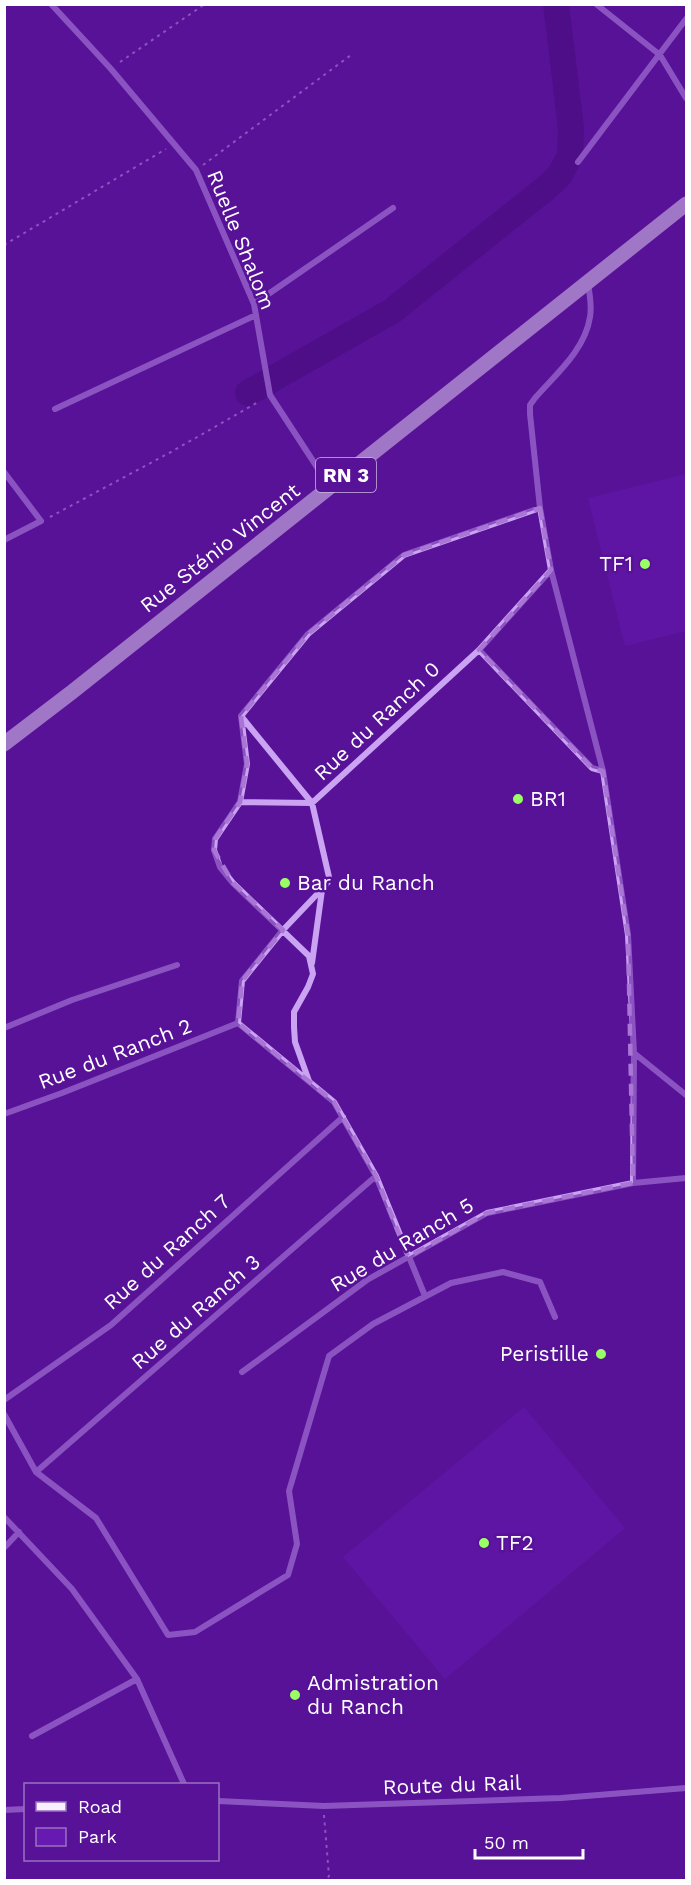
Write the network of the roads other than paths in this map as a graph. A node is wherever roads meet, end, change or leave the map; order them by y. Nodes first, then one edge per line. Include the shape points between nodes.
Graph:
1 (51, 4) edge
2 (596, 4) edge
3 (687, 19) edge
4 (660, 55) junction
5 (687, 98) edge
6 (579, 162) dead end
7 (687, 204) edge
8 (393, 208) dead end
9 (588, 284) junction
10 (254, 304) junction
11 (256, 315) junction
12 (55, 409) dead end
13 (4, 472) edge
14 (330, 487) junction
15 (540, 508) junction
16 (4, 540) edge
17 (551, 570) junction
18 (479, 650) junction
19 (241, 716) junction
20 (4, 744) edge
21 (603, 771) junction
22 (240, 802) junction
23 (312, 803) junction
24 (322, 889) junction
25 (283, 930) junction
26 (312, 964) junction
27 (177, 965) dead end
28 (237, 1023) junction
29 (4, 1028) edge
30 (634, 1053) junction
31 (310, 1082) junction
32 (687, 1095) edge
33 (4, 1114) edge
34 (343, 1117) junction
35 (376, 1176) junction
36 (687, 1178) edge
37 (633, 1183) junction
38 (408, 1257) junction
39 (425, 1296) junction
40 (555, 1317) dead end
41 (242, 1372) dead end
42 (4, 1400) edge
43 (4, 1414) edge
44 (36, 1472) junction
45 (4, 1517) edge
46 (19, 1532) junction
47 (4, 1548) edge
48 (137, 1680) junction
49 (32, 1736) dead end
50 (183, 1783) edge
51 (687, 1788) edge
52 (219, 1801) edge
53 (24, 1809) edge
54 (4, 1810) edge

1 - 10 street, Ruelle Shalom via 196,170
2 - 4 street
3 - 4 street
4 - 5 street
4 - 6 street
7 - 9 main road, Rue Sténio Vincent / RN 3
8 - 10 street
9 - 14 main road, Rue Sténio Vincent / RN 3
9 - 15 street via 590,317 584,336 573,356 530,405
10 - 11 street, Ruelle Shalom
11 - 12 street
11 - 14 street, Ruelle Shalom via 270,395
13 - 16 street via 42,521
14 - 20 main road, Rue Sténio Vincent / RN 3
15 - 17 street
15 - 19 street via 404,555 308,634
17 - 18 street, Rue du Ranch 0
17 - 21 street
18 - 21 street via 592,768
18 - 23 street, Rue du Ranch 0
19 - 22 street via 247,764
19 - 23 street, Rue du Ranch 0
21 - 30 street via 628,935
22 - 23 street
22 - 25 street via 215,839 214,850 220,867 233,883
23 - 24 street via 329,878
24 - 25 street
24 - 26 street
25 - 26 street
25 - 28 street via 242,981
26 - 31 street via 313,974 294,1012 295,1042
27 - 29 street via 72,1000
28 - 31 street
28 - 33 street, Rue du Ranch 2
30 - 32 street
30 - 37 street
31 - 34 street via 334,1102
34 - 35 street
34 - 42 street, Rue du Ranch 7 via 111,1324
35 - 38 street
35 - 44 street, Rue du Ranch 3
36 - 37 street, Rue du Ranch 5
37 - 38 street, Rue du Ranch 5 via 487,1213
38 - 39 street
38 - 41 street, Rue du Ranch 5 via 367,1280
39 - 40 street via 451,1283 503,1272 540,1282
39 - 44 street via 373,1324 329,1356 289,1491 297,1544 288,1575 195,1632 168,1635 96,1518
43 - 44 street
45 - 46 street
46 - 47 street
46 - 48 street via 72,1589
48 - 49 street
48 - 50 street
51 - 52 street, Route du Rail via 561,1798 324,1806
53 - 54 street

